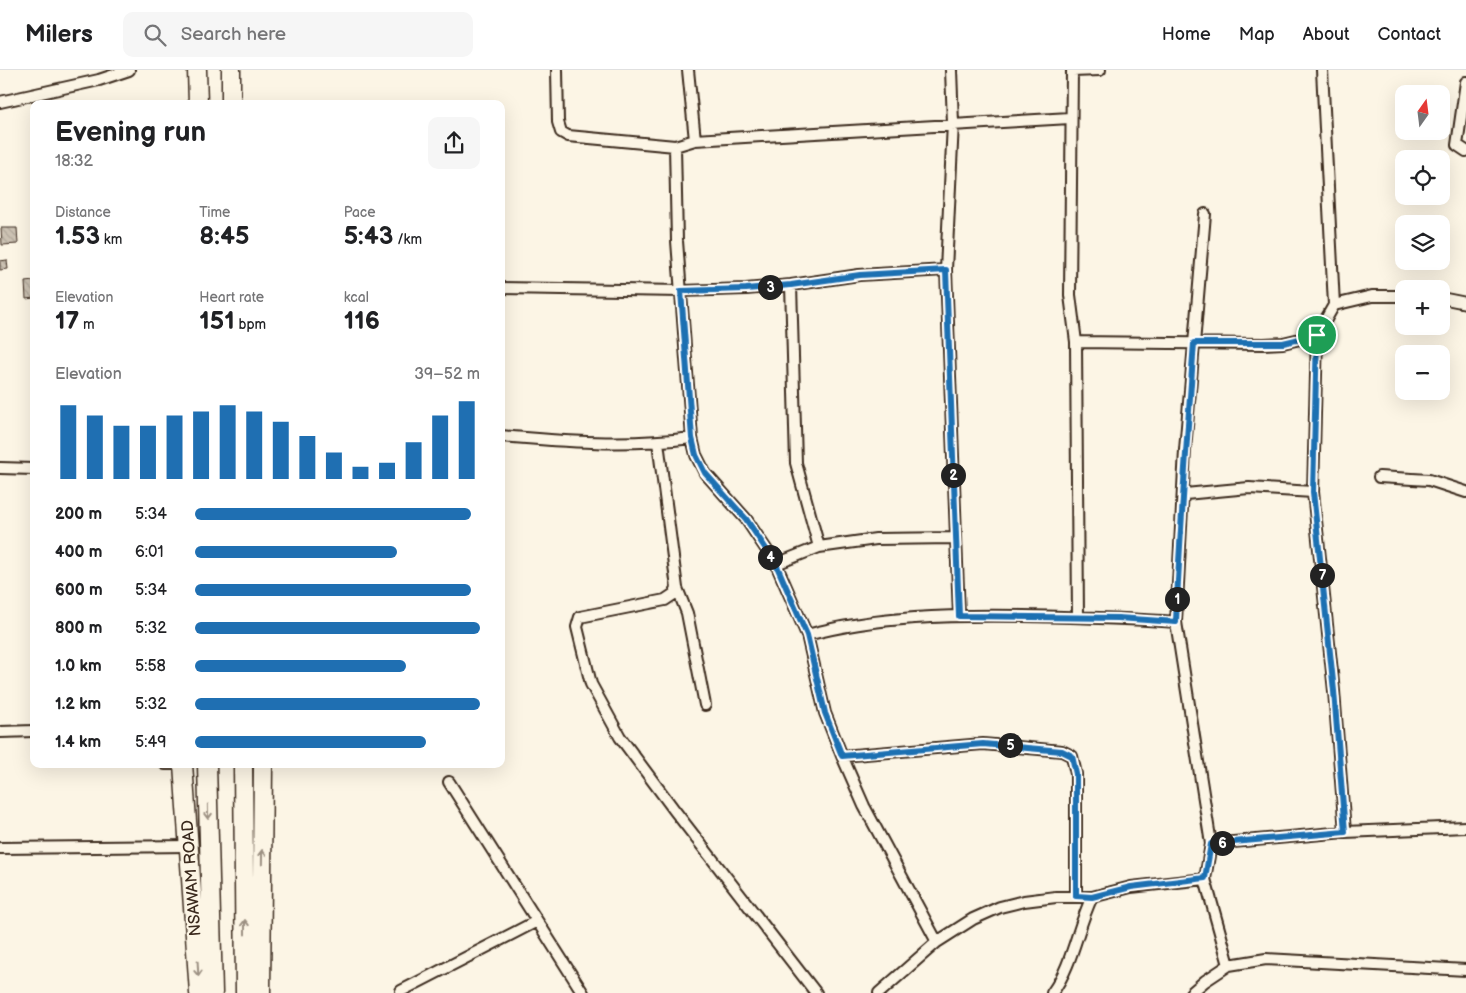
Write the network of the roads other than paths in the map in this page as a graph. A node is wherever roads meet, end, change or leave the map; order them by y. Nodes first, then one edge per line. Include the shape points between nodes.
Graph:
1 (129, 70) edge
2 (197, 70) edge
3 (231, 70) edge
4 (557, 70) edge
5 (688, 70) edge
6 (951, 70) edge
7 (1072, 70) edge
8 (1100, 70) edge
9 (1322, 70) edge
10 (1466, 82) edge
11 (198, 100) edge
12 (231, 100) edge
13 (0, 102) edge
14 (1070, 118) junction
15 (954, 123) junction
16 (695, 140) junction
17 (675, 146) junction
18 (1466, 151) edge
19 (1205, 214) dead end
20 (946, 270) junction
21 (791, 285) junction
22 (505, 288) edge
23 (681, 291) junction
24 (1395, 296) edge
25 (1450, 300) edge
26 (1466, 303) edge
27 (1334, 305) junction
28 (1317, 335) junction
29 (1076, 342) junction
30 (1194, 343) junction
31 (505, 436) edge
32 (692, 438) junction
33 (658, 442) junction
34 (0, 468) edge
35 (30, 469) edge
36 (1378, 477) dead end
37 (1313, 492) junction
38 (1466, 492) edge
39 (1185, 494) junction
40 (955, 538) junction
41 (819, 547) junction
42 (776, 564) junction
43 (677, 588) junction
44 (959, 616) junction
45 (1078, 617) junction
46 (1176, 622) junction
47 (807, 635) junction
48 (706, 705) dead end
49 (30, 731) edge
50 (0, 732) edge
51 (842, 756) junction
52 (184, 768) edge
53 (207, 768) edge
54 (244, 768) edge
55 (263, 768) edge
56 (449, 782) dead end
57 (1466, 827) edge
58 (1345, 832) junction
59 (1211, 844) junction
60 (190, 846) junction
61 (0, 848) edge
62 (1205, 878) junction
63 (1076, 896) junction
64 (1092, 897) junction
65 (537, 921) junction
66 (937, 942) junction
67 (1229, 965) junction
68 (1466, 970) edge
69 (401, 991) dead end
70 (199, 993) edge
71 (213, 993) edge
72 (246, 993) edge
73 (261, 993) edge
74 (583, 993) edge
75 (816, 993) edge
76 (879, 993) edge
77 (1052, 993) edge
78 (1191, 993) edge

1 - 13 street
2 - 11 highway
3 - 12 highway
4 - 17 street via 561,132 568,136
5 - 16 street
6 - 15 street
7 - 8 street
7 - 14 street
9 - 27 street
10 - 18 street via 1457,145
14 - 15 street
14 - 29 street via 1070,295
15 - 16 street
15 - 20 street
16 - 17 street
17 - 23 street
19 - 30 street
20 - 21 street via 860,275
20 - 40 street
21 - 23 street
21 - 41 street via 796,463
22 - 23 street
23 - 32 street
24 - 27 street via 1372,296
25 - 26 street
27 - 28 street
28 - 30 street via 1283,343
28 - 37 street
29 - 30 street
29 - 45 street
30 - 39 street
31 - 33 street via 575,443
32 - 33 street
32 - 42 street via 705,473 746,519
33 - 43 street
34 - 35 street
36 - 38 street via 1429,480
37 - 39 street via 1248,488
37 - 58 street
39 - 46 street via 1179,540
40 - 41 street via 876,539
40 - 44 street
41 - 42 street
42 - 47 street
43 - 48 street via 687,613
43 - 75 street via 665,600 580,617 577,627 591,684 620,736
44 - 45 street
44 - 47 street via 842,625
45 - 46 street
46 - 59 street
47 - 51 street via 825,713
49 - 50 street
51 - 63 street via 983,744 1062,751 1072,756 1076,774
51 - 66 street via 864,806
52 - 60 highway, NSAWAM ROAD
53 -> 71 highway, NSAWAM ROAD
72 -> 54 highway
73 -> 55 highway
56 - 65 street
57 - 58 street
58 - 59 street
59 - 62 street
60 - 61 street
60 -> 70 highway, NSAWAM ROAD
62 - 64 street via 1131,887
62 - 67 street
63 - 64 street
63 - 66 street via 1024,901 1000,907 973,919
64 - 77 street via 1083,915 1071,957
65 - 69 street
65 - 74 street
66 - 76 street
67 - 68 street via 1266,959
67 - 78 street

